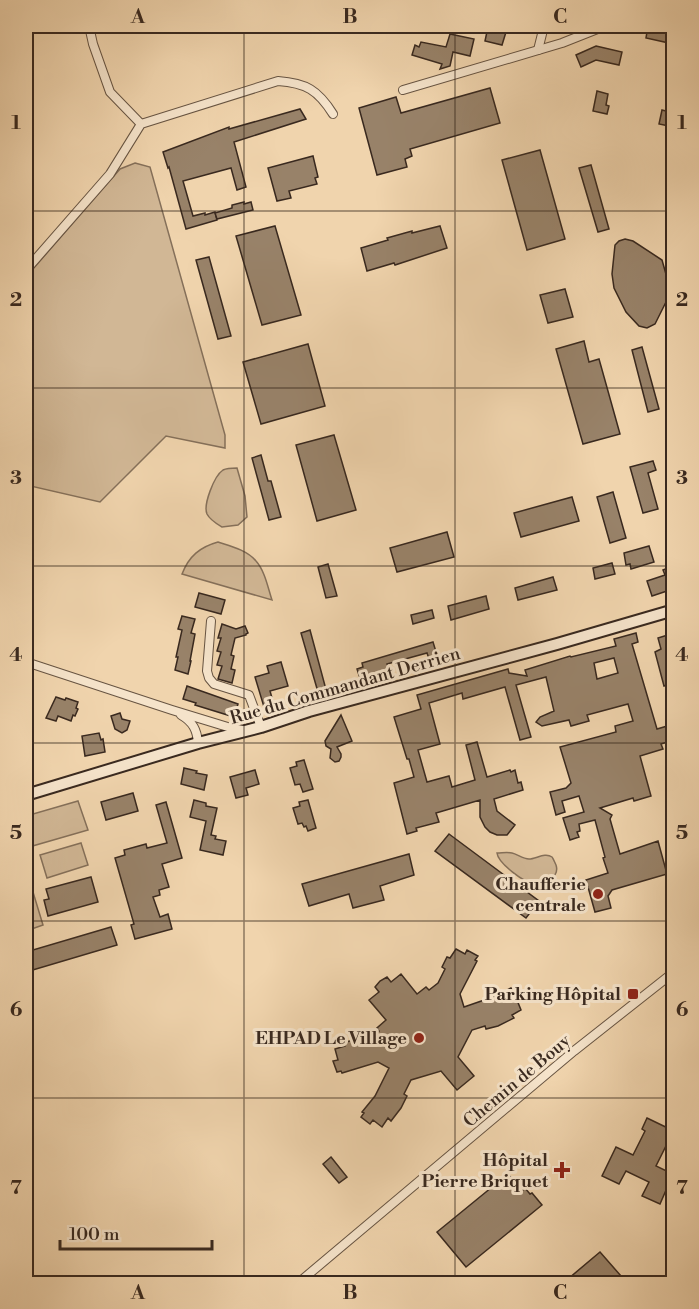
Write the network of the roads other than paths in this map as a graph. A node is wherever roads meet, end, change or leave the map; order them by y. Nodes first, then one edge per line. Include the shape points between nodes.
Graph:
1 (90, 26) edge
2 (544, 26) edge
3 (605, 26) edge
4 (538, 50) junction
5 (403, 90) dead end
6 (333, 114) dead end
7 (141, 124) junction
8 (26, 270) edge
9 (674, 610) edge
10 (211, 621) dead end
11 (26, 662) edge
12 (172, 710) junction
13 (261, 727) junction
14 (248, 730) junction
15 (198, 743) junction
16 (26, 795) edge
17 (674, 972) edge
18 (297, 1284) edge

1 - 7 street via 110,92
2 - 4 street
3 - 4 street
4 - 5 street
6 - 7 street via 310,88 278,81
7 - 8 street via 110,174
9 - 13 main road, Rue du Commandant Derrien
10 - 13 street via 209,678 214,684 249,695
11 - 12 street
12 - 14 street
12 - 15 street via 191,722
13 - 14 main road, Rue du Commandant Derrien
14 - 15 main road, Rue du Commandant Derrien
15 - 16 main road, Rue du Commandant Derrien
17 - 18 street, Chemin de Bouy

